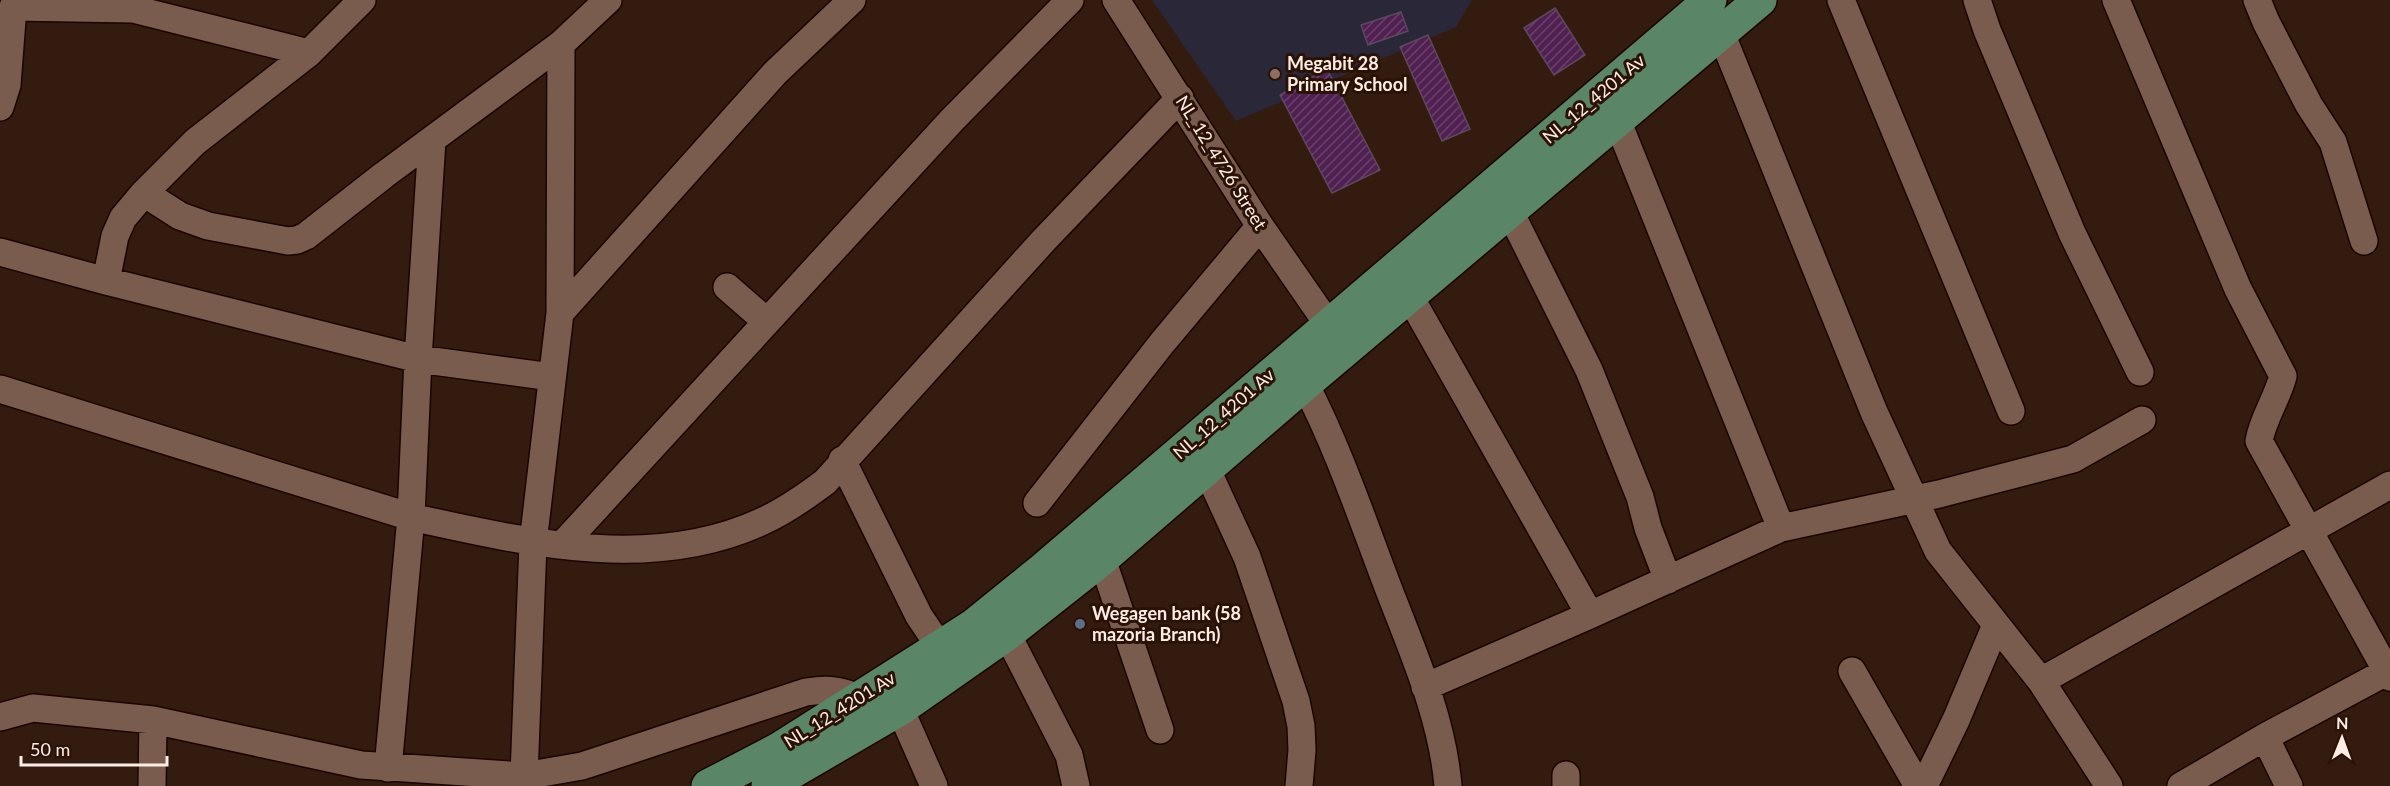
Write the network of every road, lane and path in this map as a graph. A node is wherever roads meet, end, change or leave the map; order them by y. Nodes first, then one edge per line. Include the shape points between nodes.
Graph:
1 (362, 0) edge
2 (852, 0) edge
3 (1070, 0) edge
4 (1116, 0) edge
5 (1710, 0) edge
6 (1760, 0) edge
7 (1841, 0) edge
8 (1977, 0) edge
9 (2115, 0) edge
10 (2257, 0) edge
11 (600, 2) edge
12 (9, 4) edge
13 (136, 5) edge
14 (1721, 33) junction
15 (561, 44) junction
16 (309, 52) junction
17 (1180, 98) junction
18 (0, 107) edge
19 (1617, 120) junction
20 (432, 140) junction
21 (144, 194) junction
22 (1510, 212) junction
23 (1260, 226) junction
24 (2364, 241) dead end
25 (0, 252) edge
26 (106, 281) junction
27 (726, 287) dead end
28 (1410, 297) junction
29 (560, 313) junction
30 (766, 321) junction
31 (1328, 326) junction
32 (1347, 351) junction
33 (418, 359) junction
34 (2140, 372) dead end
35 (552, 377) junction
36 (1305, 384) junction
37 (0, 389) edge
38 (2011, 411) dead end
39 (2142, 420) dead end
40 (843, 460) junction
41 (1207, 470) junction
42 (2390, 485) edge
43 (1913, 498) junction
44 (1037, 503) dead end
45 (411, 517) junction
46 (1781, 528) junction
47 (2309, 530) junction
48 (533, 543) junction
49 (563, 544) junction
50 (1102, 559) junction
51 (1668, 580) junction
52 (1590, 615) junction
53 (1996, 625) junction
54 (1007, 634) junction
55 (940, 647) junction
56 (1852, 671) dead end
57 (2389, 673) edge
58 (2041, 681) junction
59 (1425, 687) junction
60 (859, 699) junction
61 (900, 709) junction
62 (0, 717) edge
63 (153, 720) junction
64 (1160, 730) dead end
65 (2265, 737) junction
66 (369, 773) edge
67 (524, 776) junction
68 (588, 776) edge
69 (152, 786) edge
70 (708, 786) edge
71 (768, 786) edge
72 (934, 786) edge
73 (1076, 786) edge
74 (1299, 786) edge
75 (1448, 786) edge
76 (1918, 786) edge
77 (1923, 786) edge
78 (2109, 786) edge
79 (2181, 786) edge
80 (2289, 786) edge

1 - 16 street
2 - 29 street via 775,73
3 - 30 street via 952,120
4 - 17 street, NL_12_4726 Street
5 - 31 main road, NL_12_4201 Av
6 - 14 main road, NL_12_4201 Av
7 - 38 street
8 - 34 street via 2072,233
9 - 47 street via 2238,289 2283,376 2259,441
10 - 24 street via 2309,105 2333,142
11 - 15 street
12 - 13 street
12 - 18 street via 7,85
13 - 16 street
14 - 19 main road, NL_12_4201 Av
14 - 43 street via 1874,412
15 - 20 street
15 - 29 street
16 - 21 street via 195,142
17 - 23 street, NL_12_4726 Street
17 - 40 street
19 - 22 main road, NL_12_4201 Av
19 - 46 street
20 - 21 street via 297,240 208,226 180,216
20 - 33 street
21 - 26 street via 123,218
22 - 28 main road, NL_12_4201 Av
22 - 51 street via 1589,370 1640,497
23 - 31 street, NL_12_4726 Street
23 - 44 street
25 - 26 street
26 - 33 street
27 - 30 street
28 - 32 main road, NL_12_4201 Av
28 - 52 street
29 - 35 street
30 - 49 street
31 - 32 street, NL_12_4726 Street
31 - 55 main road, NL_12_4201 Av via 1042,570
32 - 36 main road, NL_12_4201 Av
33 - 35 street
33 - 45 street
35 - 48 street
36 - 41 main road, NL_12_4201 Av
36 - 59 street via 1327,426
37 - 45 street
39 - 43 street via 2073,459
40 - 49 street via 825,482 799,501 762,521 714,538 619,550
40 - 55 street via 919,616
41 - 50 main road, NL_12_4201 Av
41 - 74 street via 1246,557 1296,701 1302,750
42 - 47 street
43 - 46 street
43 - 53 street via 1938,551
45 - 48 street
45 - 66 street
46 - 51 street
47 - 57 street
47 - 58 street
48 - 49 street
48 - 67 street
50 - 54 main road, NL_12_4201 Av
50 - 64 street
51 - 52 street
52 - 59 street
53 - 58 street
53 - 77 street
54 - 61 main road, NL_12_4201 Av
54 - 73 street via 1069,755
55 - 60 main road, NL_12_4201 Av
56 - 76 street
57 - 65 street
58 - 78 street
59 - 75 street via 1445,756
60 - 68 street via 828,689 806,692
60 - 70 main road, NL_12_4201 Av via 779,749
61 - 71 main road, NL_12_4201 Av
61 - 72 street
62 - 63 street via 33,708
63 - 66 street
63 - 69 street
65 - 79 street
65 - 80 street
66 - 67 street
67 - 68 street

